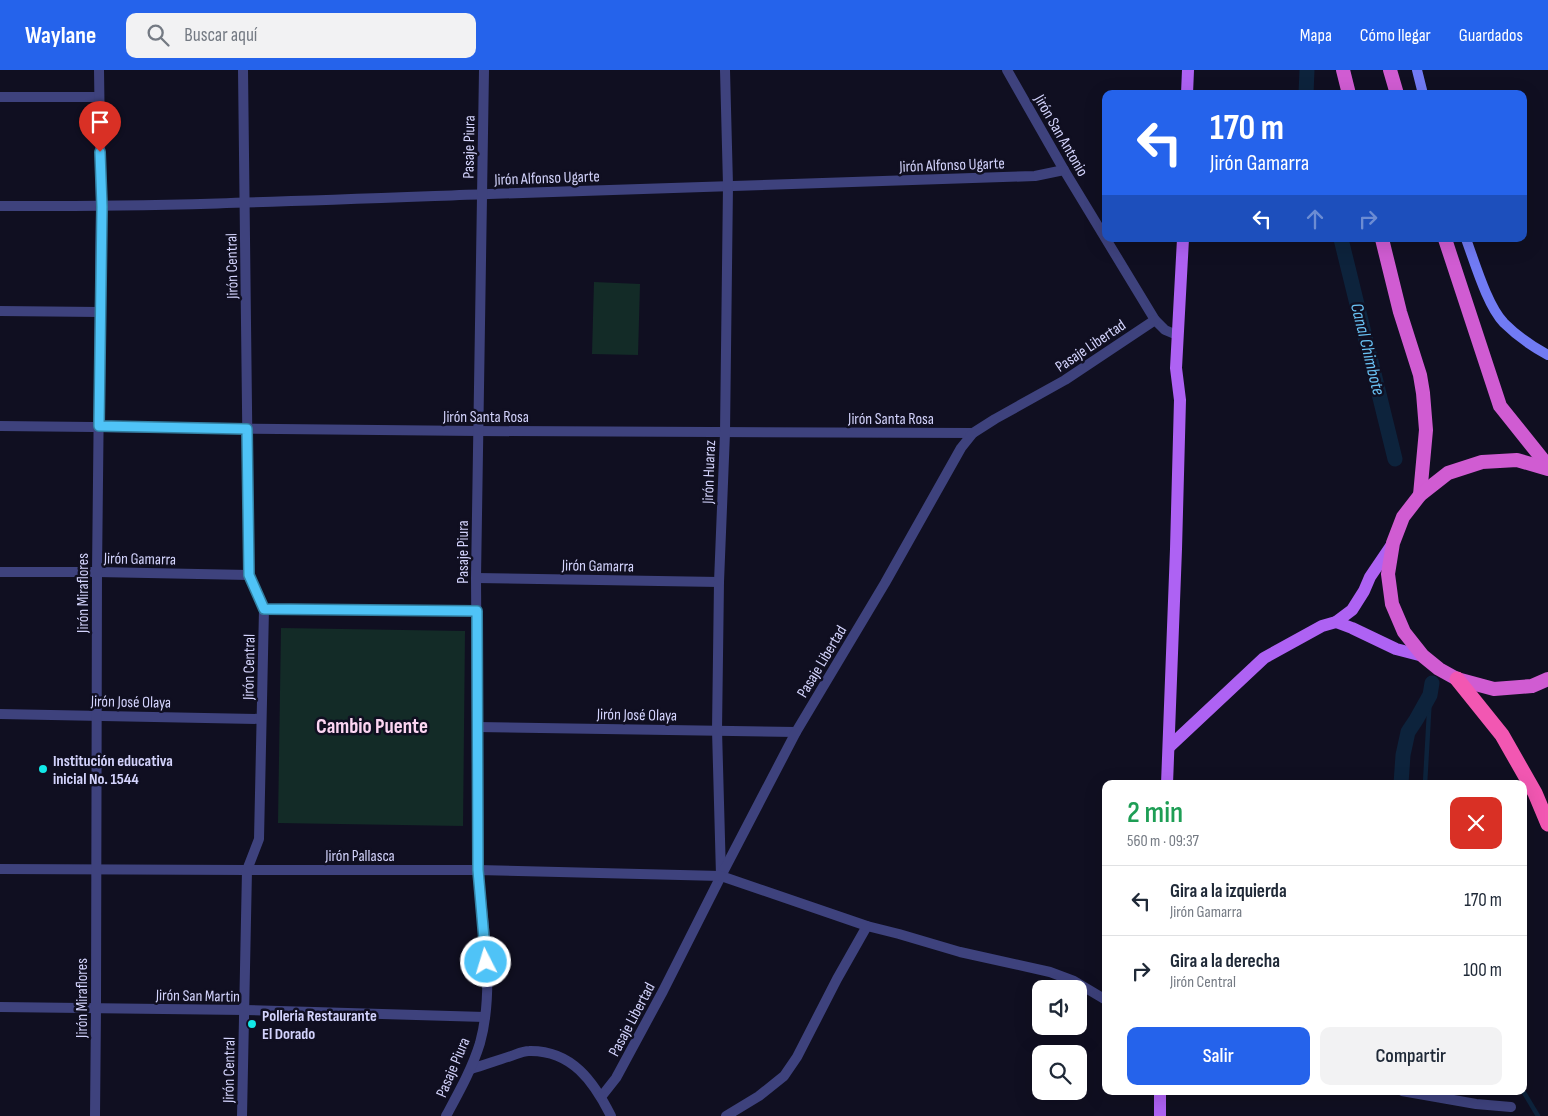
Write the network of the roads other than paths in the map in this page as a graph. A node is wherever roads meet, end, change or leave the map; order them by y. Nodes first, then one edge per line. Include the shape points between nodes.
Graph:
1 (99, 70) edge
2 (243, 70) edge
3 (484, 70) edge
4 (725, 70) edge
5 (1007, 70) edge
6 (1188, 70) edge
7 (1343, 70) edge
8 (1390, 70) edge
9 (1417, 70) edge
10 (1187, 90) edge
11 (1348, 90) edge
12 (1396, 90) edge
13 (1422, 90) edge
14 (0, 97) edge
15 (100, 97) junction
16 (1064, 170) junction
17 (728, 186) junction
18 (483, 194) junction
19 (245, 203) junction
20 (0, 206) edge
21 (102, 207) junction
22 (1102, 233) edge
23 (1107, 242) edge
24 (1183, 242) edge
25 (1383, 242) edge
26 (1446, 242) edge
27 (1467, 242) edge
28 (0, 311) edge
29 (100, 312) junction
30 (1154, 320) junction
31 (1177, 335) junction
32 (1548, 355) edge
33 (0, 426) edge
34 (99, 426) junction
35 (247, 429) junction
36 (478, 431) junction
37 (725, 433) junction
38 (973, 433) junction
39 (1548, 467) edge
40 (1420, 495) junction
41 (1392, 543) junction
42 (0, 572) edge
43 (97, 572) junction
44 (249, 575) junction
45 (476, 578) junction
46 (719, 582) junction
47 (264, 609) junction
48 (477, 611) junction
49 (1336, 622) junction
50 (1423, 656) junction
51 (1457, 679) junction
52 (1548, 679) edge
53 (0, 714) edge
54 (96, 716) junction
55 (262, 719) junction
56 (477, 727) junction
57 (717, 730) junction
58 (796, 732) junction
59 (1169, 747) junction
60 (1167, 780) edge
61 (1548, 824) edge
62 (0, 869) edge
63 (96, 869) junction
64 (247, 870) junction
65 (478, 870) junction
66 (721, 876) junction
67 (867, 926) junction
68 (1102, 997) edge
69 (0, 1007) edge
70 (96, 1008) junction
71 (244, 1010) junction
72 (485, 1018) junction
73 (471, 1069) junction
74 (1160, 1095) edge
75 (1425, 1095) edge
76 (601, 1097) junction
77 (95, 1116) edge
78 (242, 1116) edge
79 (446, 1116) edge
80 (611, 1116) edge
81 (726, 1116) edge
82 (1160, 1116) edge
83 (1503, 1116) edge

1 - 15 street, Jirón Miraflores
2 - 19 street, Jirón Central
3 - 18 street, Pasaje Piura
4 - 17 street, Jirón Huaraz
5 - 16 street, Jirón San Antonio
6 - 10 main road
7 - 11 highway
8 - 12 highway
9 - 13 main road
14 - 15 street
15 - 21 street, Jirón Miraflores
16 - 17 street, Jirón Alfonso Ugarte via 1035,176
16 - 22 street, Jirón San Antonio
17 - 18 street, Jirón Alfonso Ugarte
17 - 37 street, Jirón Huaraz
18 - 19 street, Jirón Alfonso Ugarte
18 - 36 street, Pasaje Piura
19 - 21 street, Jirón Alfonso Ugarte
19 - 35 street, Jirón Central
20 - 21 street, Jirón Alfonso Ugarte
21 - 29 street, Jirón Miraflores
23 - 30 street, Jirón San Antonio
24 - 31 main road
25 - 40 highway via 1423,393 1426,430
26 - 39 highway via 1500,406
27 - 32 main road via 1490,300 1503,322
28 - 29 street
29 - 34 street, Jirón Miraflores
30 - 31 street, Jirón San Antonio
30 - 38 street, Pasaje Libertad via 1065,380
31 - 59 main road via 1179,410
33 - 34 street, Jirón Santa Rosa
34 - 35 street, Jirón Santa Rosa
34 - 43 street, Jirón Miraflores
35 - 36 street, Jirón Santa Rosa
35 - 44 street, Jirón Central
36 - 37 street, Jirón Santa Rosa
36 - 45 street, Pasaje Piura
37 - 38 street, Jirón Santa Rosa
37 - 46 street, Jirón Huaraz
38 - 58 street, Pasaje Libertad via 948,468
39 - 40 highway via 1517,460 1482,462 1448,474
40 - 41 highway via 1403,517
41 - 49 main road via 1352,610
41 - 50 highway via 1388,574 1392,604 1404,632
42 - 43 street, Jirón Gamarra
43 - 44 street, Jirón Gamarra
43 - 54 street, Jirón Miraflores
44 - 47 street, Jirón Central
45 - 46 street, Jirón Gamarra
45 - 48 street, Pasaje Piura
46 - 57 street, Jirón Huaraz
47 - 48 street
47 - 55 street, Jirón Central
48 - 56 street, Pasaje Piura
49 - 50 main road via 1396,649
49 - 59 main road via 1322,626 1264,658
50 - 51 highway
51 - 52 highway via 1494,689 1532,686
51 - 61 highway via 1502,735 1535,793
53 - 54 street, Jirón José Olaya
54 - 55 street, Jirón José Olaya
54 - 63 street, Jirón Miraflores
55 - 64 street, Jirón Central via 259,839
56 - 57 street, Jirón José Olaya
56 - 65 street, Pasaje Piura
57 - 58 street, Jirón José Olaya
57 - 66 street, Jirón Huaraz
58 - 66 street, Pasaje Libertad
59 - 60 main road
62 - 63 street, Jirón Pallasca
63 - 64 street, Jirón Pallasca
63 - 70 street, Jirón Miraflores
64 - 65 street, Jirón Pallasca
64 - 71 street, Jirón Central
65 - 66 street, Jirón Pallasca
65 - 72 street, Pasaje Piura via 487,982
66 - 67 street, Jirón Pallasca
66 - 76 street, Pasaje Libertad via 616,1078
67 - 68 street, Jirón Pallasca via 960,952 1050,972
67 - 81 street via 784,1076
69 - 70 street, Jirón San Martin
70 - 71 street, Jirón San Martin
70 - 77 street, Jirón Miraflores
71 - 72 street, Jirón San Martin
71 - 78 street, Jirón Central
72 - 73 street, Pasaje Piura
73 - 76 street via 528,1051 548,1053 570,1062 584,1074
73 - 79 street, Pasaje Piura
74 - 82 main road
75 - 83 street via 1511,1107
76 - 80 street

